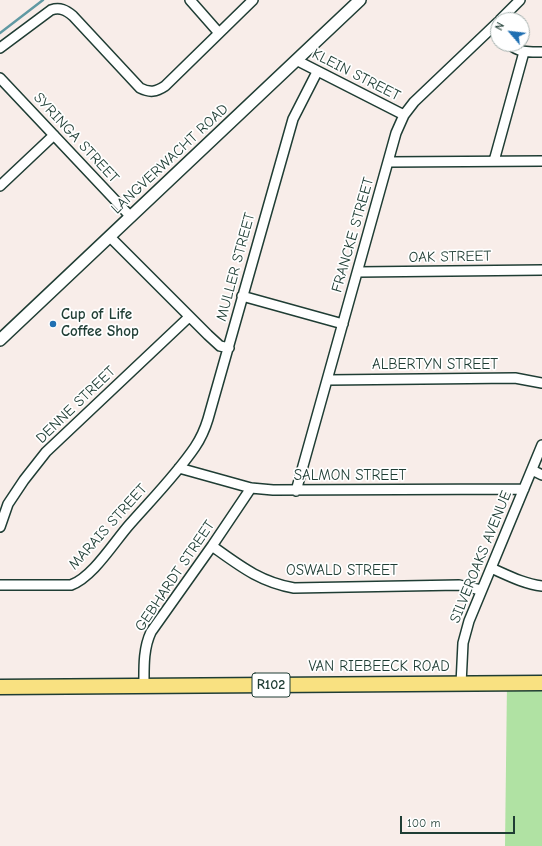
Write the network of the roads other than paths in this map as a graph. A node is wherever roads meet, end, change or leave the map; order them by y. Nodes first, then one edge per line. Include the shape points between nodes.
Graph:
1 (190, 0) edge
2 (253, 0) edge
3 (360, 0) edge
4 (506, 0) edge
5 (520, 0) edge
6 (513, 7) junction
7 (509, 12) edge
8 (490, 31) edge
9 (219, 33) junction
10 (0, 48) edge
11 (524, 52) edge
12 (530, 52) edge
13 (542, 52) edge
14 (296, 60) junction
15 (317, 72) junction
16 (0, 78) edge
17 (404, 115) junction
18 (54, 135) junction
19 (494, 161) junction
20 (542, 161) edge
21 (388, 162) junction
22 (0, 186) edge
23 (131, 217) junction
24 (110, 237) junction
25 (542, 270) edge
26 (358, 272) junction
27 (242, 296) junction
28 (189, 317) junction
29 (343, 324) junction
30 (0, 340) edge
31 (229, 348) junction
32 (328, 380) junction
33 (542, 383) edge
34 (542, 445) edge
35 (179, 468) junction
36 (532, 470) junction
37 (542, 476) edge
38 (251, 488) junction
39 (524, 489) junction
40 (296, 491) junction
41 (0, 527) edge
42 (212, 546) junction
43 (491, 568) junction
44 (0, 584) edge
45 (542, 586) edge
46 (481, 590) junction
47 (542, 683) edge
48 (461, 684) junction
49 (144, 686) junction
50 (0, 687) edge

1 - 9 street
2 - 9 street
3 - 14 street, LANGVERWACHT ROAD
4 - 6 street
5 - 6 street, FRANCKE STREET
6 - 7 street, FRANCKE STREET
8 - 17 street, FRANCKE STREET via 422,92
9 - 10 street via 165,86 150,92 140,88 68,12 60,9 54,9 43,16
11 - 19 street
12 - 13 street
14 - 15 street, KLEIN STREET
14 - 23 street, LANGVERWACHT ROAD
15 - 17 street, KLEIN STREET
15 - 27 street, MULLER STREET via 293,119
16 - 18 street, SYRINGA STREET
17 - 21 street, FRANCKE STREET
18 - 22 street
18 - 23 street, SYRINGA STREET
19 - 20 street
19 - 21 street
21 - 26 street, FRANCKE STREET
23 - 24 street, LANGVERWACHT ROAD
24 - 28 street
24 - 30 street, LANGVERWACHT ROAD
25 - 26 street, OAK STREET
26 - 29 street, FRANCKE STREET
27 - 29 street
27 - 31 street, MULLER STREET
28 - 31 street via 220,346
28 - 41 street, DENNE STREET via 46,452 8,504
29 - 32 street, FRANCKE STREET
31 - 35 street, MULLER STREET via 203,434
32 - 33 street, ALBERTYN STREET via 515,378
32 - 40 street, FRANCKE STREET
34 - 36 street, SILVEROAKS AVENUE
35 - 38 street, SALMON STREET
35 - 44 street, MARAIS STREET via 95,566 78,582 71,585
36 - 37 street
36 - 39 street, SILVEROAKS AVENUE
38 - 40 street, SALMON STREET
38 - 42 street, GEBHARDT STREET
39 - 40 street, SALMON STREET
39 - 43 street, SILVEROAKS AVENUE
42 - 46 street, OSWALD STREET via 251,573 272,583 294,588 459,585
42 - 49 street, GEBHARDT STREET via 151,632 144,660
43 - 45 street
43 - 46 street, SILVEROAKS AVENUE
46 - 48 street, SILVEROAKS AVENUE via 465,633
47 - 48 main road, VAN RIEBEECK ROAD / R102
48 - 49 main road, VAN RIEBEECK ROAD / R102
49 - 50 main road, VAN RIEBEECK ROAD / R102

